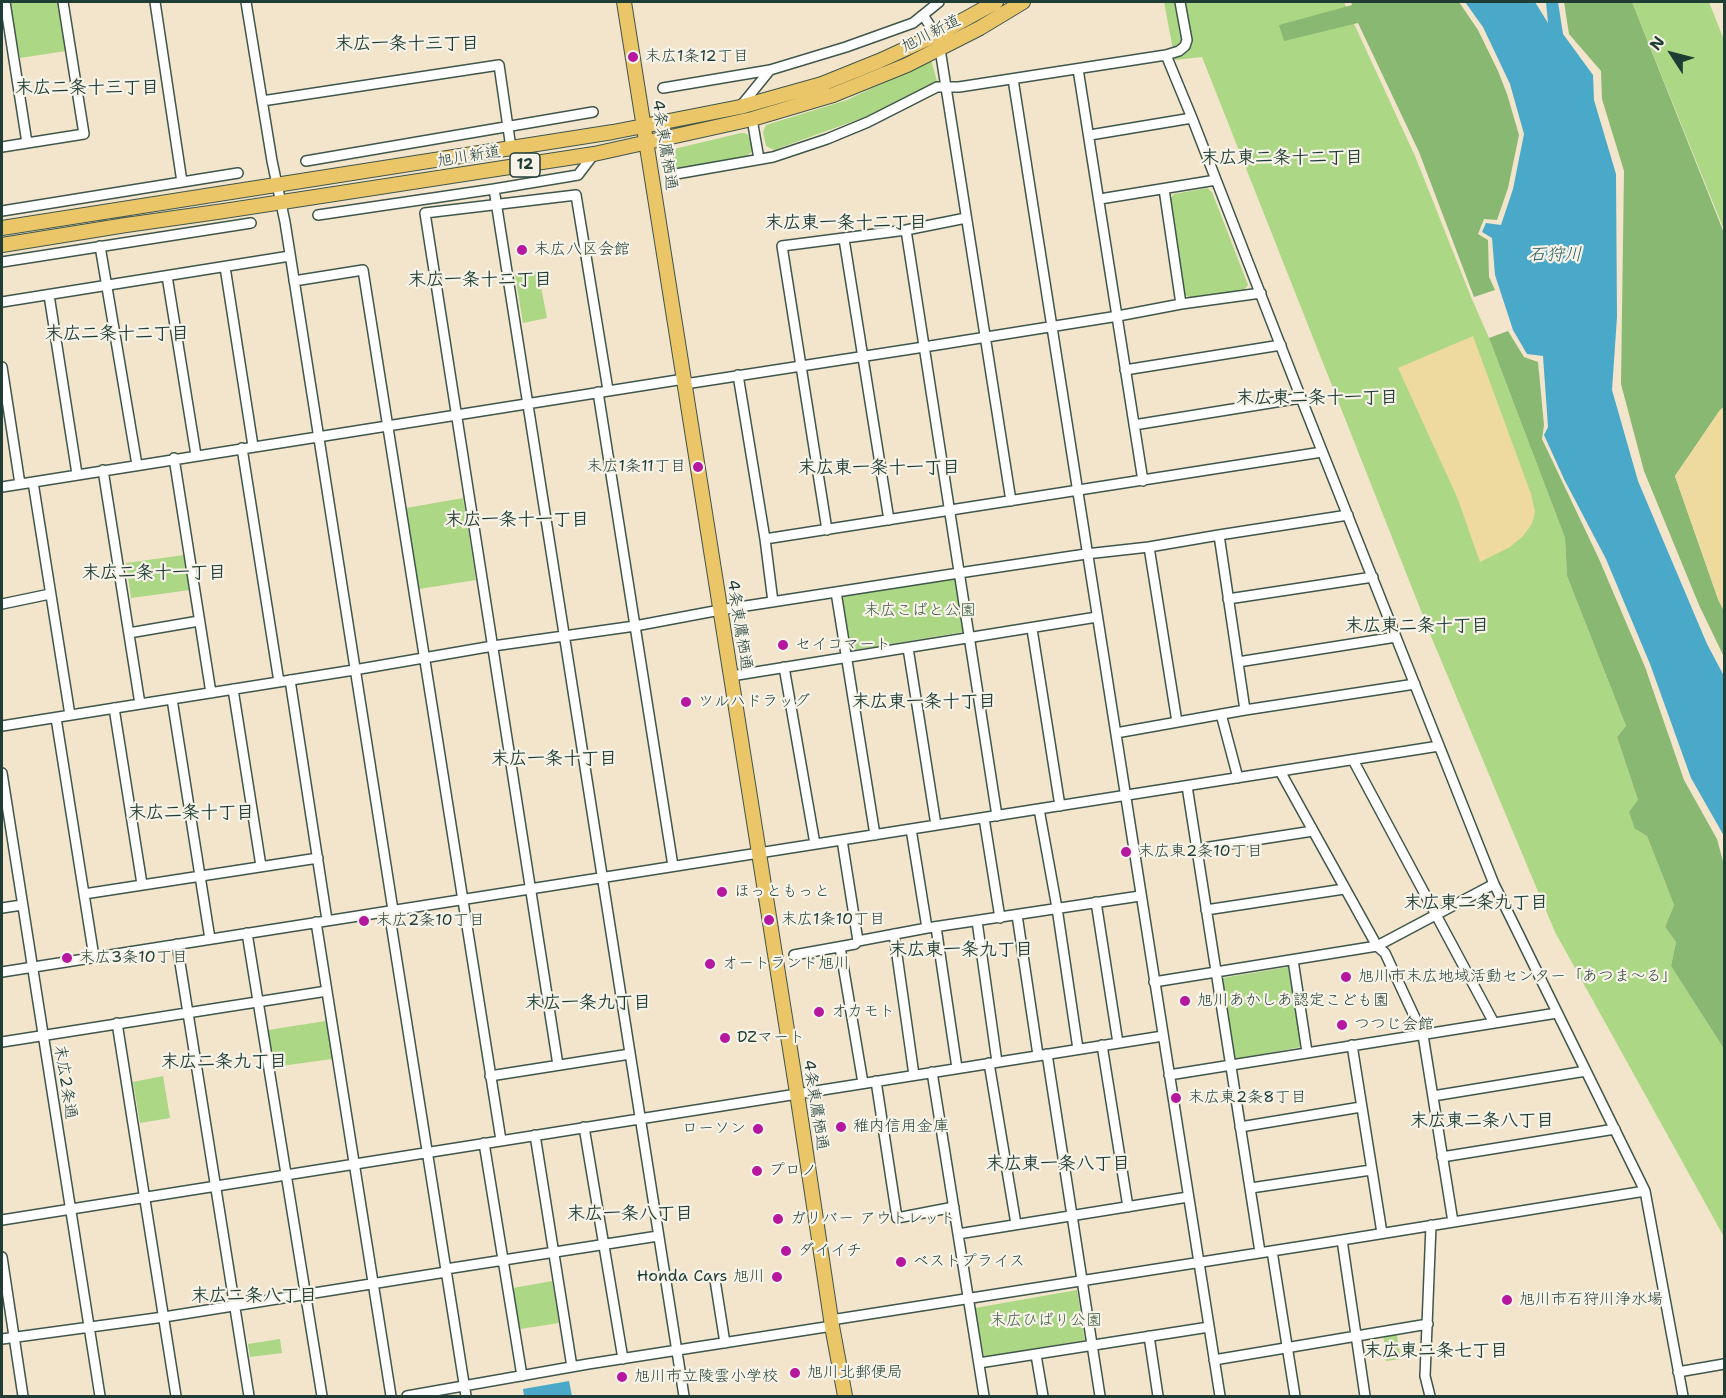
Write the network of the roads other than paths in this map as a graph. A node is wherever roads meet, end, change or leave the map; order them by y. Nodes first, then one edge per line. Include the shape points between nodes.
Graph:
1 (5, 2) edge
2 (63, 2) edge
3 (155, 2) edge
4 (246, 2) edge
5 (624, 2) edge
6 (939, 2) edge
7 (996, 2) edge
8 (1023, 2) edge
9 (1180, 2) edge
10 (923, 15) junction
11 (936, 35) junction
12 (940, 49) junction
13 (1166, 55) junction
14 (1078, 69) junction
15 (770, 70) junction
16 (1013, 79) junction
17 (947, 87) junction
18 (663, 88) dead end
19 (262, 101) junction
20 (740, 107) junction
21 (593, 112) dead end
22 (1192, 118) junction
23 (752, 119) junction
24 (644, 127) junction
25 (509, 128) junction
26 (1090, 135) junction
27 (27, 143) junction
28 (647, 144) junction
29 (2, 147) edge
30 (512, 148) junction
31 (594, 154) junction
32 (332, 157) junction
33 (759, 159) junction
34 (306, 161) dead end
35 (238, 173) dead end
36 (676, 174) dead end
37 (335, 176) junction
38 (1216, 180) junction
39 (186, 181) junction
40 (277, 184) junction
41 (494, 189) junction
42 (1164, 189) junction
43 (192, 198) junction
44 (1100, 199) junction
45 (281, 203) junction
46 (496, 205) junction
47 (2, 211) edge
48 (224, 211) junction
49 (318, 215) dead end
50 (966, 218) junction
51 (250, 223) dead end
52 (225, 227) junction
53 (2, 228) edge
54 (906, 230) junction
55 (844, 239) junction
56 (2, 245) edge
57 (100, 246) junction
58 (290, 256) junction
59 (2, 261) edge
60 (225, 267) junction
61 (167, 276) junction
62 (294, 281) junction
63 (108, 285) junction
64 (1261, 292) junction
65 (49, 295) junction
66 (2, 302) edge
67 (1181, 304) junction
68 (1118, 316) junction
69 (1052, 326) junction
70 (986, 337) junction
71 (1281, 345) junction
72 (924, 347) junction
73 (862, 356) junction
74 (801, 366) junction
75 (2, 367) edge
76 (1125, 370) junction
77 (738, 375) junction
78 (684, 381) junction
79 (603, 391) junction
80 (1301, 398) junction
81 (527, 403) junction
82 (457, 415) junction
83 (1134, 425) junction
84 (388, 426) junction
85 (318, 436) junction
86 (254, 446) junction
87 (242, 448) junction
88 (1322, 452) junction
89 (196, 455) junction
90 (174, 458) junction
91 (137, 465) junction
92 (103, 470) junction
93 (77, 474) junction
94 (1143, 481) junction
95 (33, 482) junction
96 (20, 484) junction
97 (2, 487) edge
98 (1077, 491) junction
99 (1011, 501) junction
100 (950, 511) junction
101 (1348, 515) junction
102 (889, 520) junction
103 (827, 530) junction
104 (1219, 535) junction
105 (765, 539) junction
106 (1149, 547) junction
107 (1086, 554) junction
108 (959, 573) junction
109 (1373, 577) junction
110 (836, 592) junction
111 (50, 594) junction
112 (1228, 599) junction
113 (773, 602) junction
114 (2, 604) edge
115 (720, 610) junction
116 (1097, 617) junction
117 (199, 621) junction
118 (635, 626) junction
119 (1032, 629) junction
120 (129, 633) junction
121 (564, 637) junction
122 (1396, 637) junction
123 (970, 638) junction
124 (493, 646) junction
125 (908, 648) junction
126 (847, 657) junction
127 (424, 658) junction
128 (1238, 662) junction
129 (784, 667) junction
130 (354, 670) junction
131 (731, 676) junction
132 (290, 680) junction
133 (279, 682) junction
134 (1415, 684) junction
135 (233, 689) junction
136 (211, 693) junction
137 (172, 699) junction
138 (140, 704) junction
139 (114, 708) junction
140 (1245, 710) junction
141 (1221, 714) junction
142 (70, 715) junction
143 (56, 718) junction
144 (1177, 722) junction
145 (2, 726) edge
146 (1116, 733) junction
147 (1439, 746) junction
148 (1353, 760) junction
149 (1280, 771) junction
150 (2, 773) edge
151 (1238, 778) junction
152 (1186, 786) junction
153 (1125, 796) junction
154 (1060, 806) junction
155 (1039, 809) junction
156 (997, 816) junction
157 (984, 818) junction
158 (936, 825) junction
159 (911, 829) junction
160 (1313, 831) junction
161 (875, 835) junction
162 (842, 840) junction
163 (815, 844) junction
164 (1197, 849) junction
165 (759, 853) junction
166 (318, 858) junction
167 (261, 866) junction
168 (673, 866) junction
169 (201, 876) junction
170 (602, 878) junction
171 (142, 884) junction
172 (1494, 884) junction
173 (531, 888) junction
174 (1344, 888) junction
175 (84, 894) junction
176 (1140, 896) junction
177 (463, 899) junction
178 (1096, 902) junction
179 (22, 905) junction
180 (2, 908) edge
181 (1057, 908) junction
182 (391, 910) junction
183 (1206, 910) junction
184 (1017, 915) junction
185 (1436, 915) junction
186 (1000, 918) junction
187 (327, 920) junction
188 (976, 921) junction
189 (316, 922) junction
190 (932, 928) junction
191 (247, 933) junction
192 (894, 934) junction
193 (210, 939) junction
194 (858, 941) junction
195 (177, 944) junction
196 (1377, 946) junction
197 (840, 947) junction
198 (794, 955) dead end
199 (94, 957) junction
200 (1293, 960) junction
201 (33, 967) junction
202 (2, 972) edge
203 (1216, 972) junction
204 (1154, 982) junction
205 (327, 991) junction
206 (258, 1002) junction
207 (188, 1013) junction
208 (1557, 1013) junction
209 (117, 1023) junction
210 (1494, 1023) junction
211 (43, 1035) junction
212 (1423, 1035) junction
213 (1163, 1036) junction
214 (2, 1042) edge
215 (1118, 1043) junction
216 (1102, 1045) junction
217 (1352, 1045) junction
218 (1078, 1049) junction
219 (1307, 1052) junction
220 (630, 1054) junction
221 (1042, 1055) junction
222 (993, 1062) junction
223 (558, 1065) junction
224 (1230, 1065) junction
225 (957, 1068) junction
226 (1586, 1071) junction
227 (932, 1072) junction
228 (914, 1075) junction
229 (1169, 1075) junction
230 (490, 1076) junction
231 (876, 1081) junction
232 (863, 1083) junction
233 (797, 1093) junction
234 (1433, 1096) junction
235 (1361, 1107) junction
236 (640, 1118) junction
237 (584, 1127) junction
238 (1240, 1127) junction
239 (1615, 1129) junction
240 (535, 1135) junction
241 (501, 1140) junction
242 (484, 1143) junction
243 (428, 1153) junction
244 (1442, 1157) junction
245 (354, 1164) junction
246 (1371, 1170) junction
247 (286, 1175) junction
248 (216, 1186) junction
249 (1251, 1188) junction
250 (1645, 1191) junction
251 (1188, 1197) junction
252 (145, 1198) junction
253 (1128, 1207) junction
254 (954, 1208) junction
255 (70, 1209) junction
256 (1071, 1216) junction
257 (2, 1220) edge
258 (1453, 1222) junction
259 (1016, 1224) junction
260 (1431, 1225) junction
261 (1382, 1233) junction
262 (958, 1234) junction
263 (658, 1236) junction
264 (1342, 1240) junction
265 (604, 1245) junction
266 (1272, 1251) junction
267 (553, 1252) junction
268 (1260, 1252) junction
269 (2, 1257) edge
270 (503, 1260) junction
271 (1199, 1262) junction
272 (446, 1271) junction
273 (715, 1280) dead end
274 (1082, 1281) junction
275 (373, 1283) junction
276 (306, 1295) junction
277 (968, 1298) junction
278 (235, 1306) junction
279 (164, 1317) junction
280 (832, 1323) junction
281 (1428, 1324) junction
282 (89, 1326) junction
283 (1209, 1327) junction
284 (1149, 1336) junction
285 (1355, 1336) junction
286 (14, 1337) junction
287 (2, 1339) edge
288 (724, 1343) junction
289 (1092, 1346) junction
290 (1287, 1348) junction
291 (677, 1351) junction
292 (1036, 1354) junction
293 (623, 1359) junction
294 (1214, 1360) junction
295 (979, 1363) junction
296 (1725, 1365) edge
297 (572, 1367) junction
298 (1678, 1372) junction
299 (522, 1376) junction
300 (465, 1392) edge
301 (23, 1396) edge
302 (100, 1396) edge
303 (176, 1396) edge
304 (249, 1396) edge
305 (322, 1396) edge
306 (391, 1396) edge
307 (407, 1396) edge
308 (684, 1396) edge
309 (845, 1396) edge
310 (984, 1396) edge
311 (1043, 1396) edge
312 (1100, 1396) edge
313 (1158, 1396) edge
314 (1220, 1396) edge
315 (1294, 1396) edge
316 (1365, 1396) edge
317 (1430, 1396) edge
318 (1683, 1396) edge

1 - 27 street
2 - 27 street via 84,134
3 - 39 street
4 - 19 street
5 - 24 highway, 4条東鷹栖通
6 - 10 street
7 - 11 highway, 旭川新道 / 12
8 - 12 highway, 旭川新道 / 12
9 - 13 street via 1187,40 1179,51
10 - 11 street
10 - 15 street via 873,38
11 - 20 highway, 旭川新道 / 12 via 822,84
12 - 17 street
12 - 23 highway, 旭川新道 / 12 via 833,95
13 - 14 street
13 - 22 street
14 - 16 street
14 - 26 street
15 - 18 street
15 - 20 street
16 - 17 street
16 - 69 street
17 - 33 street via 937,87 827,139
17 - 50 street
19 - 25 street via 500,64
19 - 40 street
20 - 24 highway, 旭川新道 / 12
21 - 25 street
22 - 26 street
22 - 38 street
23 - 28 highway, 旭川新道 / 12
23 - 33 street
24 - 28 highway, 4条東鷹栖通
24 - 30 highway, 旭川新道 / 12
25 - 30 street
25 - 32 street
26 - 44 street
27 - 29 street
28 - 31 highway, 旭川新道 / 12
28 - 78 highway, 4条東鷹栖通
30 - 37 highway, 旭川新道 / 12
31 - 41 street via 578,175
31 - 45 highway, 旭川新道 / 12
32 - 34 street
32 - 37 street
33 - 36 street
35 - 39 street
37 - 40 highway, 旭川新道 / 12
38 - 42 street
38 - 64 street
39 - 43 street
39 - 47 street
40 - 43 highway, 旭川新道 / 12
40 - 45 street
41 - 46 street
41 - 49 street
42 - 44 street
42 - 67 street
43 - 53 highway, 旭川新道 / 12
44 - 68 street
45 - 48 highway, 旭川新道 / 12
45 - 58 street
46 - 79 street via 576,195
46 - 81 street
46 - 82 street via 425,213
48 - 52 street
48 - 56 highway, 旭川新道 / 12
50 - 54 street
50 - 70 street
51 - 52 street
52 - 57 street
54 - 55 street
54 - 72 street
55 - 73 street
55 - 74 street via 782,246
57 - 59 street
57 - 63 street
58 - 60 street
58 - 62 street
60 - 61 street
60 - 86 street
61 - 63 street
61 - 89 street
62 - 84 street via 363,270
62 - 85 street
63 - 65 street
63 - 91 street
64 - 67 street
64 - 71 street
65 - 66 street
65 - 93 street
67 - 68 street
68 - 69 street
68 - 76 street
69 - 70 street
69 - 98 street
70 - 72 street
70 - 99 street
71 - 76 street
71 - 80 street
72 - 73 street
72 - 100 street
73 - 74 street
73 - 102 street
74 - 77 street
74 - 103 street
75 - 96 street
76 - 83 street
77 - 78 street
77 - 105 street
78 - 79 street
78 - 115 highway, 4条東鷹栖通
79 - 81 street
79 - 118 street
80 - 83 street
80 - 88 street
81 - 82 street
81 - 121 street
82 - 84 street
82 - 124 street
83 - 94 street
84 - 85 street
84 - 127 street
85 - 86 street
85 - 130 street
86 - 87 street
87 - 89 street
87 - 133 street
88 - 94 street
88 - 101 street
89 - 90 street
90 - 91 street
90 - 117 street
91 - 92 street
92 - 93 street
92 - 120 street
93 - 95 street
94 - 98 street
95 - 96 street
95 - 111 street
96 - 97 street
98 - 99 street
98 - 107 street
99 - 100 street
100 - 102 street
100 - 108 street
101 - 104 street
101 - 109 street
102 - 103 street
103 - 105 street
104 - 106 street
104 - 112 street
105 - 113 street
106 - 107 street
106 - 144 street
107 - 108 street
107 - 116 street
108 - 110 street
108 - 123 street
109 - 112 street
109 - 122 street
110 - 113 street
110 - 126 street
111 - 114 street
111 - 142 street
112 - 128 street
113 - 115 street
115 - 118 street
115 - 131 highway, 4条東鷹栖通
116 - 119 street
116 - 146 street
117 - 120 street
117 - 136 street
118 - 121 street
118 - 168 street
119 - 123 street
119 - 154 street
120 - 138 street
121 - 124 street
121 - 170 street
122 - 128 street
122 - 134 street
123 - 125 street
123 - 156 street
124 - 127 street
124 - 173 street
125 - 126 street
125 - 158 street
126 - 129 street
126 - 161 street
127 - 130 street
127 - 177 street
128 - 140 street
129 - 131 street
129 - 163 street
130 - 132 street
130 - 182 street
131 - 165 highway, 4条東鷹栖通
132 - 133 street
132 - 166 street
133 - 135 street
134 - 140 street
134 - 147 street
135 - 136 street
135 - 167 street
136 - 137 street
137 - 138 street
137 - 169 street
138 - 139 street
139 - 142 street
139 - 171 street
140 - 141 street
141 - 144 street
141 - 151 street
142 - 143 street
143 - 145 street
143 - 175 street
144 - 146 street
146 - 153 street
147 - 148 street
147 - 172 street
148 - 149 street
148 - 185 street
149 - 151 street
149 - 160 street
150 - 179 street, 末広2条通
151 - 152 street
152 - 153 street
152 - 164 street
153 - 154 street
153 - 176 street
154 - 155 street
155 - 156 street
155 - 181 street
156 - 157 street
157 - 158 street
157 - 186 street
158 - 159 street
159 - 161 street
159 - 190 street
160 - 164 street
160 - 174 street
161 - 162 street
162 - 163 street
162 - 194 street
163 - 165 street
164 - 183 street
165 - 168 street
165 - 233 highway, 4条東鷹栖通
166 - 167 street
166 - 187 street
167 - 169 street
168 - 170 street
169 - 171 street
169 - 193 street
170 - 173 street
170 - 220 street
171 - 175 street
172 - 185 street
172 - 208 street
173 - 177 street
173 - 223 street
174 - 183 street
174 - 196 street
175 - 199 street
176 - 178 street
176 - 204 street
177 - 182 street
177 - 230 street
178 - 181 street
178 - 215 street
179 - 180 street
179 - 201 street, 末広2条通
181 - 184 street
181 - 218 street
182 - 187 street
182 - 243 street
183 - 203 street
184 - 186 street
184 - 221 street
185 - 196 street
185 - 210 street
186 - 188 street
187 - 189 street
188 - 190 street
188 - 222 street
189 - 191 street
189 - 205 street
190 - 192 street
190 - 225 street
191 - 193 street
191 - 206 street
192 - 194 street
192 - 228 street
193 - 195 street
194 - 197 street
195 - 199 street
195 - 207 street
196 - 200 street
196 - 212 street via 1385,953
197 - 198 street
197 - 232 street
199 - 201 street
200 - 203 street
200 - 219 street
201 - 202 street
201 - 211 street, 末広2条通
203 - 204 street
203 - 224 street
204 - 213 street
205 - 206 street
205 - 245 street
206 - 207 street
206 - 247 street
207 - 209 street
207 - 248 street
208 - 210 street
208 - 226 street
209 - 211 street
209 - 252 street
210 - 212 street
211 - 214 street
211 - 255 street, 末広2条通
212 - 217 street
212 - 234 street
213 - 215 street
213 - 229 street
215 - 216 street
216 - 218 street
216 - 253 street
217 - 219 street
217 - 235 street
218 - 221 street
219 - 224 street
220 - 223 street
220 - 236 street
221 - 222 street
221 - 256 street
222 - 225 street
222 - 259 street
223 - 230 street
224 - 229 street
224 - 238 street
225 - 227 street
226 - 234 street
226 - 239 street
227 - 228 street
227 - 254 street
228 - 231 street
229 - 251 street
230 - 241 street
231 - 232 street
231 - 254 street via 897,1218
232 - 233 street
233 - 236 street
233 - 280 highway, 4条東鷹栖通
234 - 244 street
235 - 238 street
235 - 246 street
236 - 237 street
236 - 263 street
237 - 240 street
237 - 265 street
238 - 249 street
239 - 244 street
239 - 250 street
240 - 241 street
240 - 267 street
241 - 242 street
242 - 243 street
242 - 270 street
243 - 245 street
243 - 272 street
244 - 258 street
245 - 247 street
245 - 275 street
246 - 249 street
246 - 261 street
247 - 248 street
247 - 276 street
248 - 252 street
248 - 278 street
249 - 268 street
250 - 258 street
250 - 298 street
251 - 253 street
251 - 271 street
252 - 255 street
252 - 279 street
253 - 256 street
254 - 262 street
255 - 257 street
255 - 282 street, 末広2条通
256 - 259 street
256 - 274 street
258 - 260 street
259 - 262 street
260 - 261 street
260 - 281 street
261 - 264 street
262 - 277 street
263 - 265 street
263 - 291 street
264 - 266 street
264 - 285 street
265 - 267 street
265 - 293 street
266 - 268 street
266 - 290 street
267 - 270 street
267 - 297 street
268 - 271 street
269 - 286 street
270 - 272 street
270 - 299 street
271 - 274 street
271 - 283 street
272 - 275 street
272 - 300 street
273 - 288 street
274 - 277 street
274 - 289 street
275 - 276 street
275 - 306 street
276 - 278 street
276 - 305 street
277 - 280 street
277 - 295 street
278 - 279 street
278 - 304 street
279 - 282 street
279 - 303 street
280 - 288 street
280 - 309 highway, 4条東鷹栖通
281 - 285 street
281 - 317 street via 1425,1376
282 - 286 street
282 - 302 street, 末広2条通
283 - 284 street
283 - 294 street
284 - 289 street
284 - 313 street
285 - 290 street
285 - 316 street
286 - 287 street
286 - 301 street
288 - 291 street
289 - 292 street
289 - 312 street
290 - 294 street
290 - 315 street
291 - 293 street
291 - 308 street
292 - 295 street
292 - 311 street
293 - 297 street
294 - 314 street
295 - 310 street
296 - 298 street
297 - 299 street
298 - 318 street
299 - 300 street
300 - 307 street

